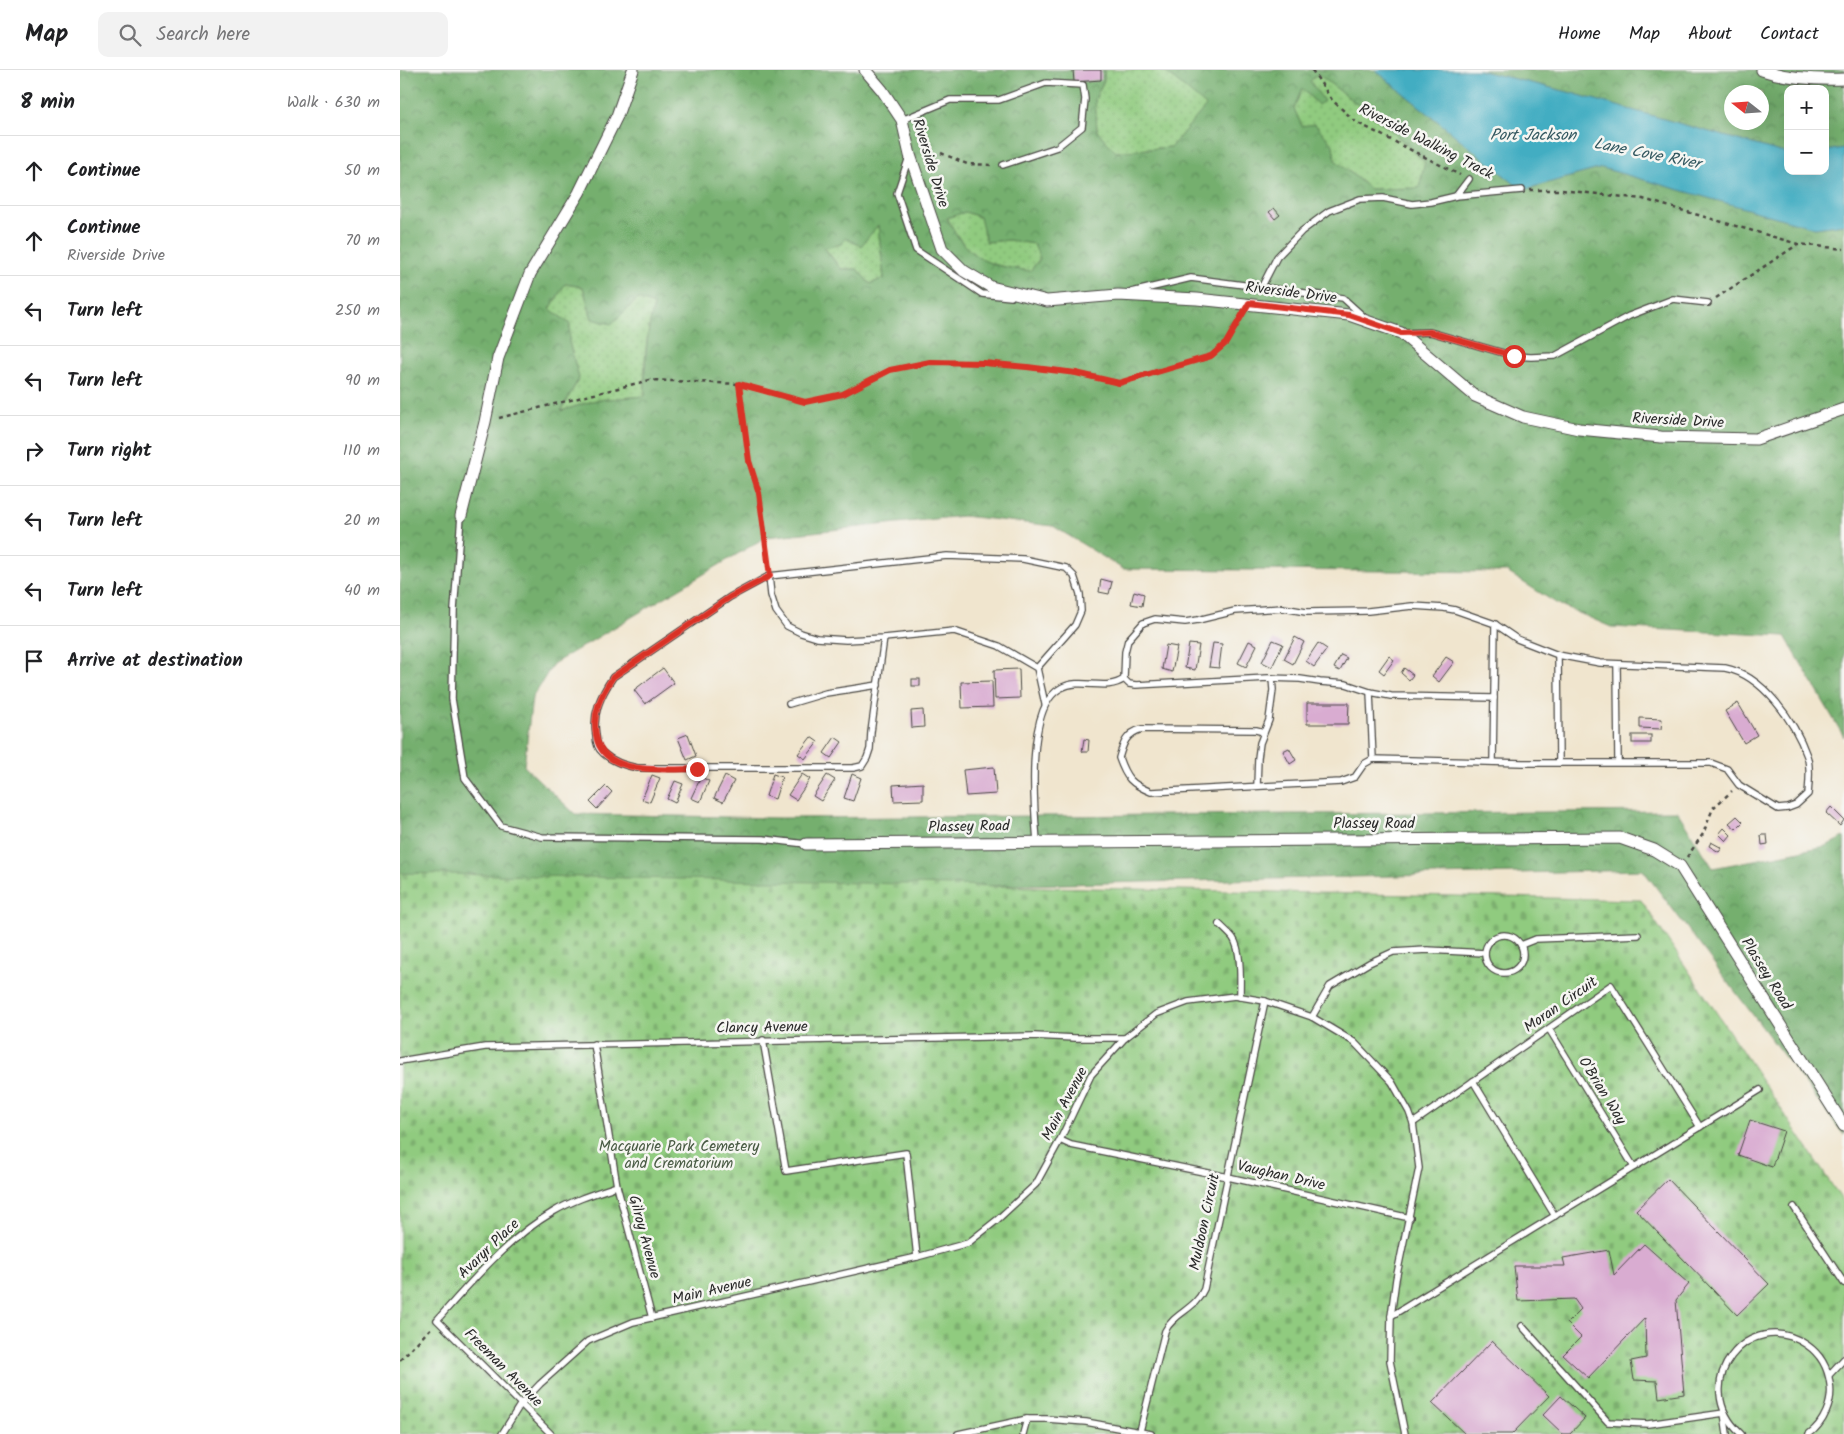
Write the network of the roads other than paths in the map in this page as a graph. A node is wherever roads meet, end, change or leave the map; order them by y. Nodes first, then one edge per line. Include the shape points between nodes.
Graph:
1 (634, 70) edge
2 (864, 70) edge
3 (1762, 70) edge
4 (1844, 79) edge
5 (902, 120) junction
6 (910, 155) junction
7 (1002, 165) road end
8 (1469, 179) road end
9 (1522, 190) road end
10 (1456, 196) junction
11 (1261, 288) junction
12 (1118, 295) junction
13 (1048, 301) junction
14 (1708, 303) road end
15 (1369, 322) junction
16 (1401, 333) junction
17 (1844, 409) edge
18 (461, 516) joint
19 (770, 576) junction
20 (1495, 624) junction
21 (884, 638) junction
22 (1558, 655) junction
23 (1617, 664) junction
24 (1036, 668) junction
25 (1272, 678) junction
26 (1124, 679) junction
27 (878, 685) junction
28 (1370, 692) junction
29 (1494, 698) junction
30 (788, 704) dead end
31 (1045, 704) junction
32 (1264, 732) junction
33 (1373, 759) junction
34 (1493, 762) junction
35 (1559, 762) junction
36 (1618, 762) junction
37 (1257, 786) junction
38 (1037, 842) junction
39 (806, 844) joint
40 (1219, 924) dead end
41 (1638, 935) dead end
42 (1521, 945) junction
43 (1485, 953) junction
44 (1240, 997) junction
45 (1265, 1001) junction
46 (1312, 1017) junction
47 (1548, 1029) junction
48 (1125, 1038) junction
49 (763, 1040) junction
50 (594, 1044) junction
51 (400, 1061) edge
52 (1473, 1081) junction
53 (1760, 1090) dead end
54 (1413, 1123) junction
55 (1844, 1126) edge
56 (1700, 1127) junction
57 (1060, 1140) junction
58 (1634, 1167) junction
59 (1228, 1176) junction
60 (617, 1186) junction
61 (1794, 1207) dead end
62 (1554, 1216) junction
63 (1410, 1218) junction
64 (917, 1257) junction
65 (1844, 1283) edge
66 (1391, 1316) junction
67 (652, 1318) junction
68 (437, 1320) joint
69 (1522, 1326) dead end
70 (1844, 1359) edge
71 (1828, 1374) junction
72 (520, 1405) junction
73 (1724, 1413) junction
74 (1027, 1418) junction
75 (1140, 1432) junction
76 (502, 1434) edge
77 (551, 1434) edge
78 (958, 1434) edge
79 (1023, 1434) edge
80 (1151, 1434) edge
81 (1405, 1434) edge
82 (1727, 1434) edge
83 (1741, 1434) edge
84 (1809, 1434) edge

1 - 18 street via 617,116 580,193 530,274 498,358
2 - 5 street, Riverside Drive
3 - 4 street via 1813,80
5 - 6 street, Riverside Drive
5 - 7 lane via 950,100 999,100 1046,83 1083,85 1082,127 1057,146
6 - 13 street, Riverside Drive via 942,249 964,271 991,286
6 - 13 lane via 897,193 916,250 982,294
8 - 10 lane
9 - 10 lane
10 - 11 lane via 1412,204 1383,198 1360,199 1329,211 1277,257
11 - 12 lane via 1191,278
11 - 15 lane via 1343,298
12 - 13 street, Riverside Drive
12 - 15 street, Riverside Drive via 1249,303 1349,315
14 - 16 lane via 1673,299 1629,316 1554,356 1514,356 1430,332
15 - 16 street, Riverside Drive
16 - 17 street, Riverside Drive via 1475,396 1523,417 1579,428 1661,437 1756,439
18 - 39 lane, Plassey Road via 452,699 465,778 501,826 542,837 754,839
19 - 21 lane via 776,611 787,626 816,638
19 - 24 lane via 947,556 1023,559 1066,568 1074,576 1081,612 1074,625
19 - 27 lane via 730,597 613,677 603,692 594,723 601,751 617,763 637,768 862,766 870,749
20 - 22 lane via 1517,639
20 - 26 lane via 1455,610 1423,606 1368,611 1235,610 1184,622 1155,619 1143,623 1128,640
20 - 29 lane
21 - 24 lane via 954,631 999,646
21 - 27 lane
22 - 23 lane
22 - 35 lane
23 - 36 lane
23 - 36 lane via 1725,668 1738,670 1752,679 1797,731 1807,756 1808,794 1796,805 1778,809 1739,785 1727,769 1711,763
24 - 31 lane
25 - 26 lane via 1136,686
25 - 28 lane via 1346,684
25 - 32 lane via 1269,720
26 - 31 lane via 1117,684 1073,684 1060,688
27 - 30 lane via 826,693
28 - 29 lane via 1391,696
28 - 33 lane
29 - 34 lane
31 - 38 lane via 1036,734 1034,761
32 - 37 lane via 1260,742
32 - 37 lane via 1142,729 1125,738 1119,758 1129,780 1151,792
33 - 34 lane
33 - 37 lane via 1364,764 1355,777 1341,782
34 - 35 lane
35 - 36 lane
38 - 39 street, Plassey Road
38 - 55 street, Plassey Road via 1620,838 1654,850 1680,866
40 - 44 lane via 1234,938
41 - 42 lane via 1536,938
42 - 43 lane via 1510,936 1497,936 1489,942
42 - 43 lane via 1524,956 1512,972 1502,974 1494,970 1486,962
43 - 46 lane via 1392,952 1330,986
44 - 45 lane, Main Avenue
44 - 48 lane, Main Avenue via 1188,1002 1156,1014
45 - 46 lane, Main Avenue
45 - 59 lane, Muldoon Circuit
46 - 54 lane, Main Avenue via 1354,1042 1392,1082
47 - 52 lane, Moran Circuit
47 - 56 lane, Moran Circuit via 1611,985
47 - 58 lane, O'Brian Way
48 - 49 lane, Clancy Avenue via 1034,1036
48 - 57 lane, Main Avenue via 1091,1075
49 - 50 lane, Clancy Avenue
49 - 64 lane via 786,1171 906,1153
50 - 51 lane, Clancy Avenue via 485,1047
50 - 60 lane, Gilroy Avenue
52 - 54 lane, Moran Circuit
52 - 62 lane
53 - 56 lane
54 - 63 lane, Main Avenue via 1419,1168
56 - 58 lane
57 - 59 lane, Vaughan Drive via 1071,1145
57 - 64 lane, Main Avenue via 1036,1184 997,1220 968,1243
58 - 62 lane
59 - 63 lane, Vaughan Drive
59 - 75 lane, Muldoon Circuit via 1204,1289 1199,1299 1165,1331
60 - 67 lane, Gilroy Avenue
60 - 68 lane, Avaryr Place via 572,1202 530,1226 506,1246
61 - 65 lane
62 - 66 lane
63 - 66 lane, Main Avenue
64 - 67 lane, Main Avenue
66 - 81 lane, Main Avenue via 1390,1361
67 - 72 lane, Main Avenue via 633,1322 588,1342
68 - 72 lane, Freeman Avenue
69 - 73 lane via 1608,1422 1648,1424
70 - 71 lane
71 - 73 lane via 1813,1349 1800,1340 1771,1334 1756,1338 1743,1345 1724,1369 1720,1399
71 - 84 lane via 1829,1405 1823,1419
72 - 76 lane, Main Avenue
72 - 77 lane, Freeman Avenue
73 - 82 lane
73 - 83 lane
74 - 75 lane via 1086,1422
74 - 78 lane
74 - 79 lane
75 - 80 lane

